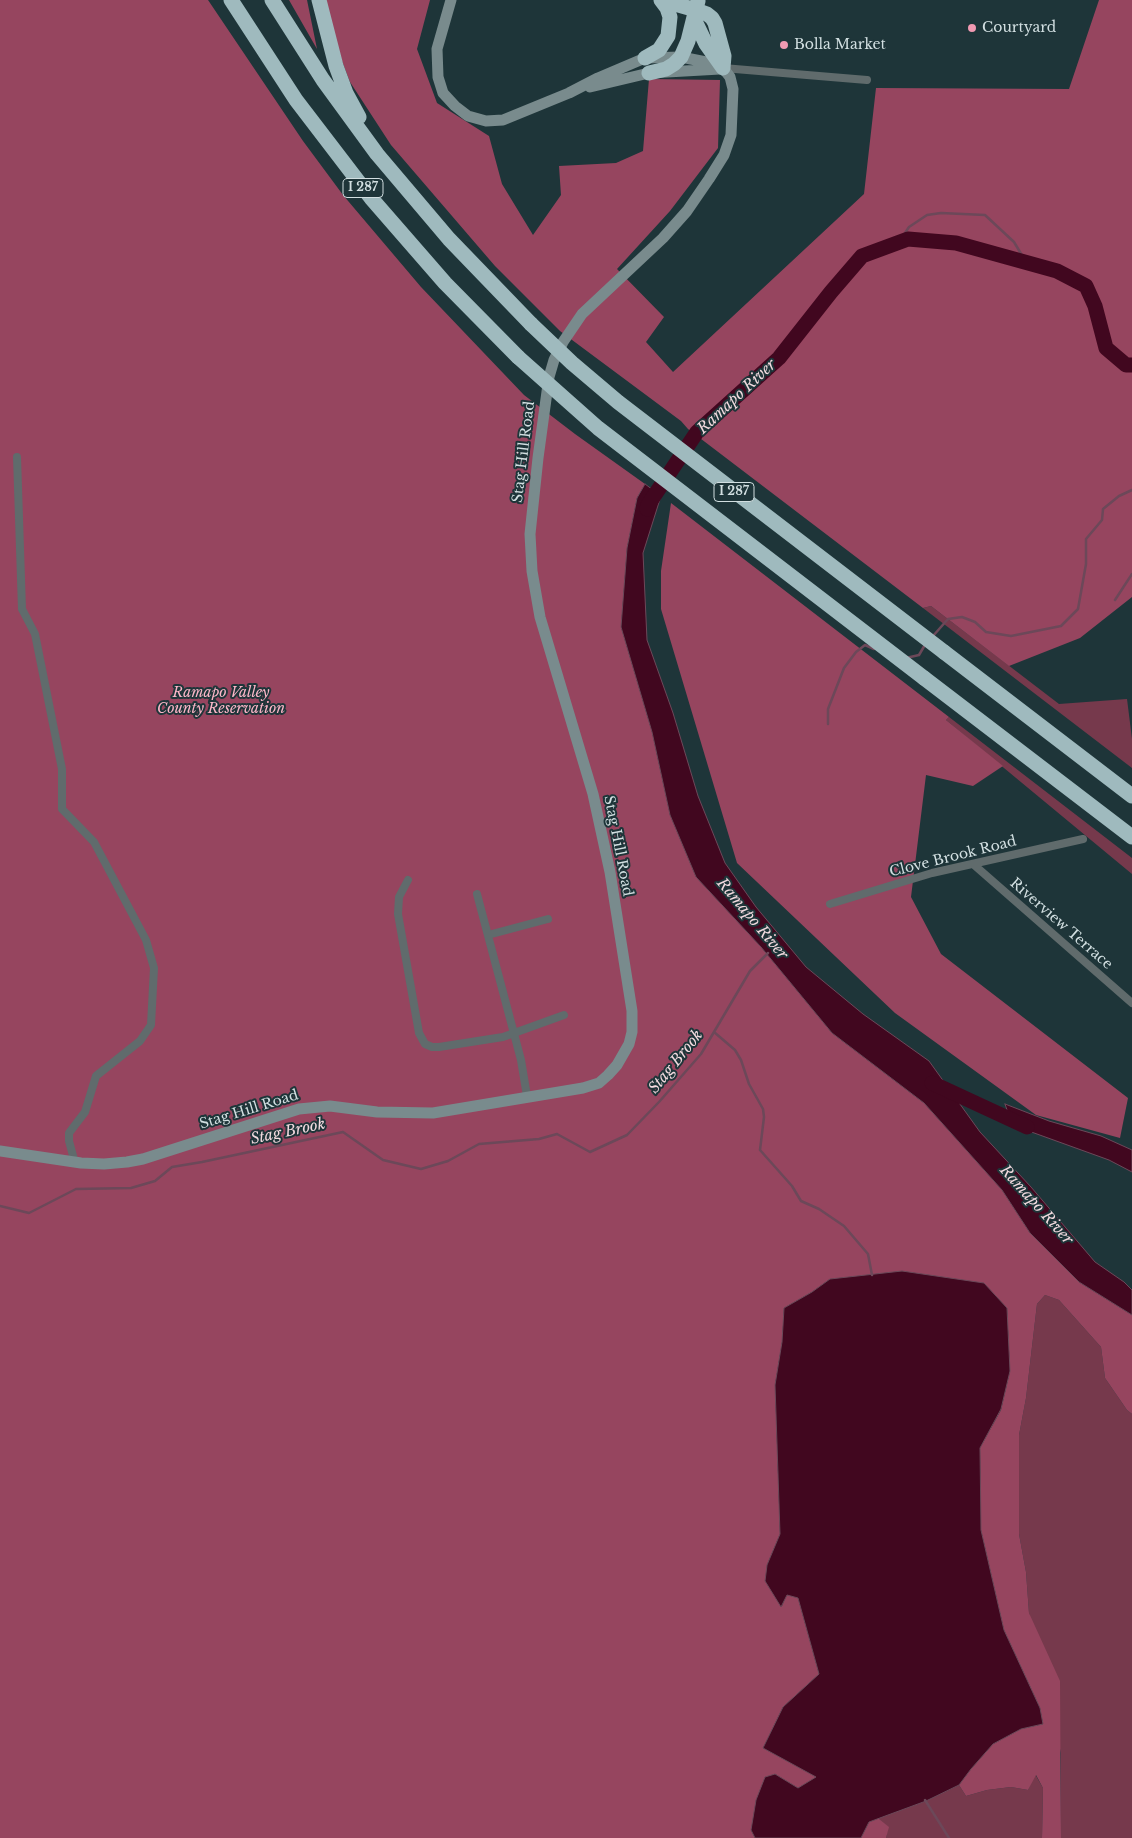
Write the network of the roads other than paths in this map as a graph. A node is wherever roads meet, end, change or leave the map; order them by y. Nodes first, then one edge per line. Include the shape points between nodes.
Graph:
1 (231, 0) edge
2 (272, 0) edge
3 (319, 0) edge
4 (451, 0) edge
5 (661, 0) edge
6 (696, 10) edge
7 (681, 57) junction
8 (645, 58) junction
9 (723, 68) junction
10 (649, 73) junction
11 (867, 80) dead end
12 (569, 93) junction
13 (429, 217) junction
14 (17, 458) dead end
15 (1132, 796) edge
16 (1132, 837) edge
17 (1083, 839) dead end
18 (973, 864) junction
19 (408, 880) dead end
20 (477, 894) dead end
21 (830, 904) dead end
22 (548, 919) dead end
23 (488, 935) junction
24 (1132, 1004) edge
25 (564, 1015) dead end
26 (514, 1033) junction
27 (527, 1096) junction
28 (0, 1151) edge
29 (75, 1162) junction

1 - 16 highway, I 287, bridge via 296,100 357,181 439,276 518,357 598,428
2 - 13 highway, I 287 via 341,106
3 - 13 highway via 336,66 353,108
4 - 12 street via 437,59 443,93 454,106 468,116 486,121 503,120
5 - 6 highway
5 - 8 highway via 670,16 668,36 659,50
6 - 7 highway
6 - 9 highway via 706,44
7 - 8 street
7 - 9 street
7 - 10 highway via 666,69
8 - 12 street
9 - 10 street
9 - 11 street
9 - 27 street, Stag Hill Road via 733,89 731,134 724,155 688,211 664,238 582,314 563,342 549,377 530,534 532,571 540,616 593,794 610,872 633,1022 624,1055 599,1082 583,1088
10 - 12 street
13 - 15 highway, I 287, bridge via 531,324 624,407
14 - 29 street via 22,609 35,634 39,653 62,770 62,809 94,842 146,940 154,968 151,1025 140,1041 96,1076 85,1112 69,1133
17 - 18 street, Clove Brook Road
18 - 21 street, Clove Brook Road
18 - 24 street, Riverview Terrace
19 - 26 street via 399,897 398,914 422,1040 428,1046 439,1047
20 - 23 street
22 - 23 street
23 - 26 street
25 - 26 street
26 - 27 street
27 - 29 street, Stag Hill Road via 433,1113 377,1112 330,1106 299,1109 143,1159 104,1164
28 - 29 street, Stag Hill Road

